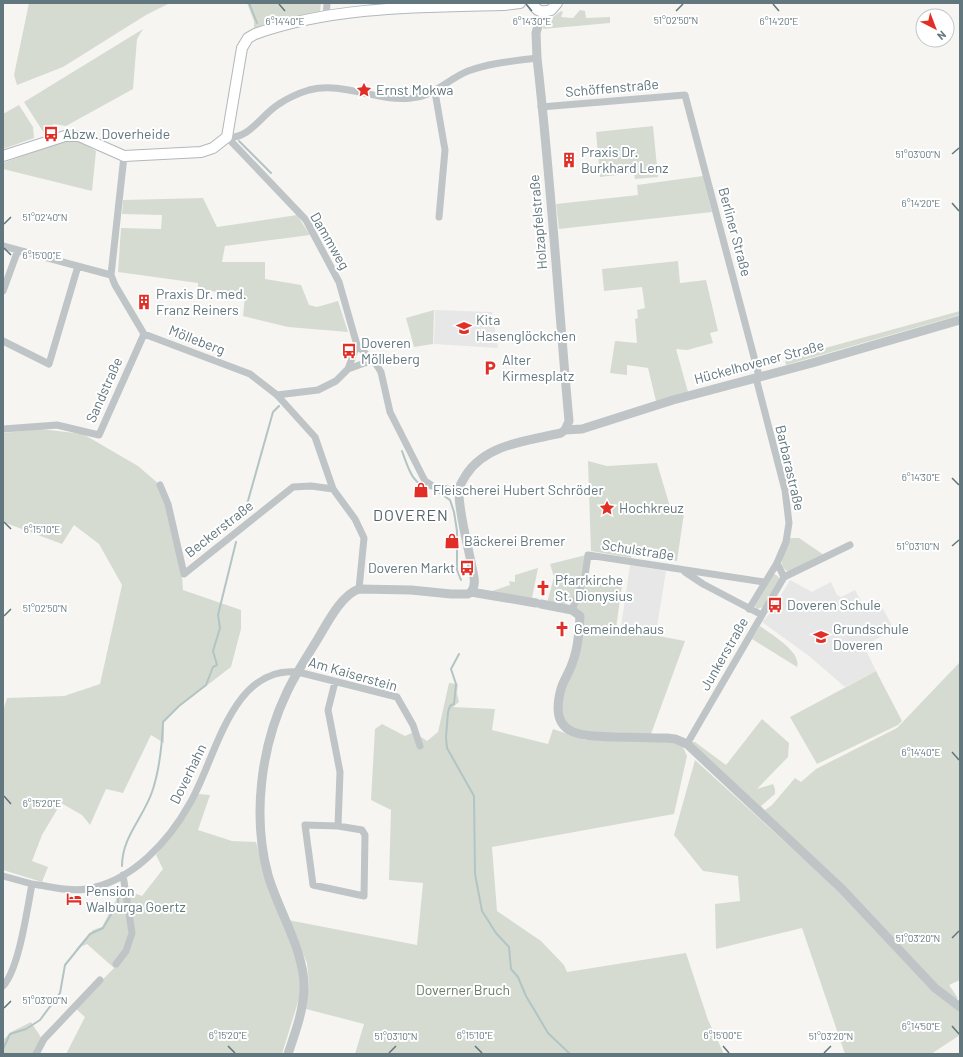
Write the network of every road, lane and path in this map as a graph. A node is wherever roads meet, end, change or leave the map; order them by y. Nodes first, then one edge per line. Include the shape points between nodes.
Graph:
1 (327, 3) edge
2 (520, 3) edge
3 (532, 3) edge
4 (557, 3) edge
5 (542, 12) junction
6 (326, 17) junction
7 (537, 58) junction
8 (435, 92) junction
9 (685, 95) joint
10 (541, 107) junction
11 (230, 138) junction
12 (3, 156) edge
13 (124, 156) junction
14 (439, 217) dead end
15 (3, 246) edge
16 (18, 250) junction
17 (78, 266) junction
18 (111, 275) junction
19 (3, 291) edge
20 (960, 320) edge
21 (144, 334) junction
22 (3, 341) edge
23 (357, 345) junction
24 (373, 360) junction
25 (348, 369) junction
26 (757, 377) junction
27 (277, 395) junction
28 (3, 429) edge
29 (565, 430) junction
30 (160, 485) dead end
31 (333, 489) junction
32 (459, 491) junction
33 (850, 545) dead end
34 (777, 563) junction
35 (683, 570) junction
36 (784, 578) junction
37 (764, 582) junction
38 (359, 589) junction
39 (471, 592) junction
40 (749, 609) junction
41 (572, 610) junction
42 (762, 615) junction
43 (298, 672) junction
44 (335, 682) junction
45 (687, 744) junction
46 (420, 746) dead end
47 (338, 826) junction
48 (123, 875) junction
49 (3, 876) edge
50 (32, 884) junction
51 (116, 964) dead end
52 (100, 980) dead end
53 (3, 986) edge
54 (960, 1007) edge
55 (36, 1054) edge
56 (288, 1054) edge

1 - 6 street
2 - 6 main road via 363,11
3 - 5 main road
4 - 5 main road via 551,10
5 - 7 street, Holzapfelstraße via 536,33
6 - 11 main road via 252,36 242,48
7 - 8 street via 469,71
7 - 10 street, Holzapfelstraße
8 - 11 street via 397,100 344,90 310,90 278,104 251,129 240,136
8 - 14 street via 445,150
9 - 10 street, Schöffenstraße
9 - 26 street, Berliner Straße
10 - 29 street, Holzapfelstraße via 569,421
11 - 13 main road via 201,152
11 - 23 street, Dammweg via 306,220 339,282
12 - 13 main road via 53,138 79,136
13 - 18 street
15 - 16 street
16 - 17 street
16 - 19 street
17 - 18 street
17 - 22 street via 49,364
18 - 21 street via 114,285
20 - 26 street, Hückelhovener Straße
21 - 27 street, Mölleberg via 250,374
21 - 28 street, Sandstraße via 99,435 57,425
23 - 24 street
23 - 25 street
24 - 25 street
24 - 32 street via 381,372 390,412 425,481 434,487
25 - 27 street via 336,382 318,390
26 - 29 street, Hückelhovener Straße via 582,429
26 - 34 street, Barbarastraße via 785,490 789,523 786,542
27 - 31 street, Mölleberg via 315,437
29 - 32 street, Hückelhovener Straße via 492,451 474,464 462,481
30 - 31 street, Beckerstraße via 168,504 184,574 293,487
31 - 38 street, Mölleberg via 355,519 364,538
32 - 39 street via 474,577
33 - 36 street
34 - 36 street
34 - 37 street, Barbarastraße
35 - 37 street, Schulstraße
35 - 40 street, Schulstraße
35 - 41 street, Schulstraße via 588,555 585,576
36 - 42 street, Junkerstraße
37 - 40 street, Barbarastraße
38 - 39 street via 451,594
38 - 43 street via 346,597
39 - 41 street
40 - 42 street, Schulstraße
41 - 45 street via 580,616 579,632 573,662 558,700 558,715 564,727 582,736 667,738
42 - 45 street, Junkerstraße
43 - 44 street, Am Kaiserstein
43 - 48 street, Doverhahn via 274,674 259,680 246,691 208,762 191,802 176,826 157,849
43 - 56 street via 287,692 270,742 261,794 261,822 268,874 302,969 304,988 303,1005
44 - 46 street, Am Kaiserstein via 397,697
44 - 47 street via 328,710 340,772
45 - 54 street via 842,889 935,988
47 - 47 street via 305,825 313,885 364,896 365,836 362,830
48 - 50 street, Doverhahn via 106,884 77,891
48 - 51 street via 132,933 126,951
49 - 50 street, Doverhahn
50 - 53 street via 17,954 9,980
52 - 55 street via 44,1039

